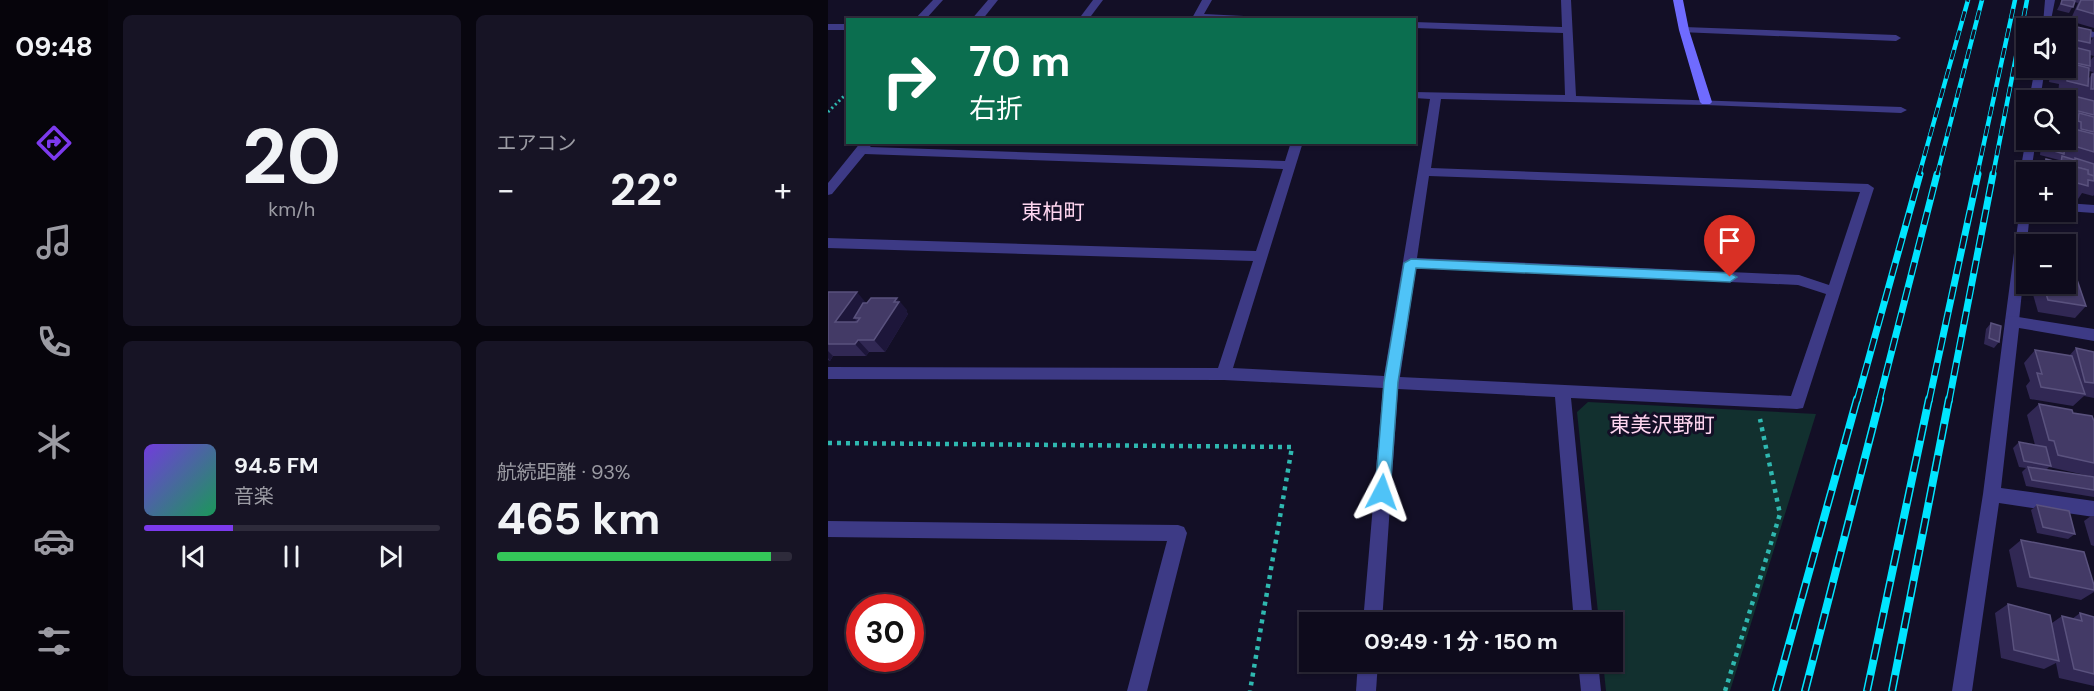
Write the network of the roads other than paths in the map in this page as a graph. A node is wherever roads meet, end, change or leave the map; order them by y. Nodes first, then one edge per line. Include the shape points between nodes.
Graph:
1 (938, 0) edge
2 (993, 0) edge
3 (1098, 0) edge
4 (1207, 0) edge
5 (1566, 0) edge
6 (1678, 0) edge
7 (2050, 0) edge
8 (921, 18) edge
9 (978, 18) edge
10 (1084, 18) edge
11 (1197, 18) edge
12 (2047, 18) edge
13 (1416, 25) edge
14 (828, 27) edge
15 (846, 27) edge
16 (1566, 30) junction
17 (1684, 30) junction
18 (2076, 31) edge
19 (2094, 35) edge
20 (1896, 38) dead end
21 (1416, 95) edge
22 (1436, 95) junction
23 (1571, 99) junction
24 (1706, 102) junction
25 (1901, 110) dead end
26 (1296, 144) edge
27 (864, 146) edge
28 (1288, 165) junction
29 (1423, 172) junction
30 (828, 191) edge
31 (2076, 208) edge
32 (2094, 209) edge
33 (2024, 222) edge
34 (828, 243) edge
35 (1259, 256) junction
36 (1411, 263) junction
37 (1834, 292) junction
38 (2012, 321) junction
39 (2094, 335) edge
40 (828, 374) edge
41 (1224, 374) junction
42 (1391, 382) junction
43 (1562, 391) junction
44 (1992, 494) junction
45 (2094, 509) edge
46 (828, 529) edge
47 (1373, 612) edge
48 (1583, 612) edge
49 (1367, 672) edge
50 (1589, 672) edge
51 (1137, 691) edge
52 (1366, 691) edge
53 (1591, 691) edge
54 (1962, 691) edge

1 - 8 street
2 - 9 street
3 - 10 street
4 - 11 street
5 - 16 street
6 - 17 street
7 - 12 street
13 - 16 street
14 - 15 street
16 - 23 street
17 - 20 street
17 - 24 street
18 - 19 street
21 - 22 street
22 - 23 street
22 - 29 street
23 - 24 street
24 - 25 street
26 - 28 street
27 - 28 street
27 - 30 street
28 - 35 street
29 - 36 street
29 - 37 street via 1868,188
31 - 32 street
33 - 38 lane
34 - 35 street
35 - 41 street
36 - 37 street via 1799,280
36 - 42 street
37 - 43 street via 1797,403
38 - 39 street
38 - 44 street
40 - 41 street
41 - 42 street
42 - 43 street
42 - 47 street
43 - 48 street
44 - 45 street
44 - 54 street
46 - 51 street via 1178,533
49 - 52 street
50 - 53 street

